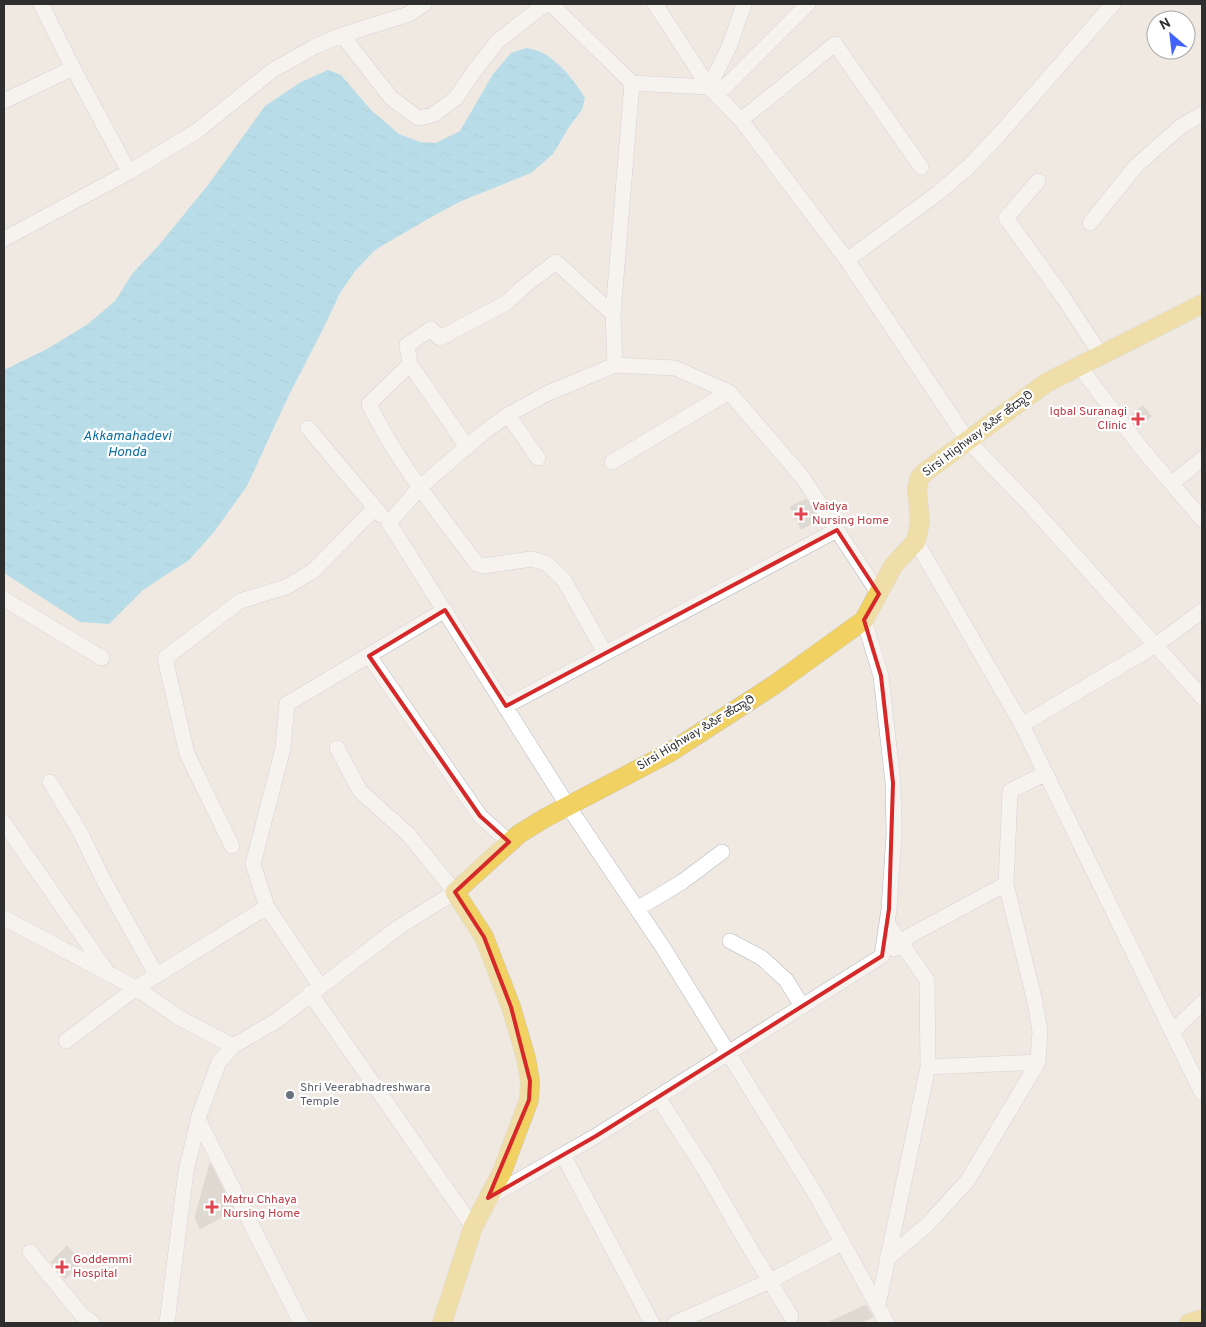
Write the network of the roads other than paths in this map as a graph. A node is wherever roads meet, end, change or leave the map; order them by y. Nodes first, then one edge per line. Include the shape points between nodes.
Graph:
1 (41, 4) edge
2 (424, 4) edge
3 (544, 4) edge
4 (551, 4) edge
5 (656, 4) edge
6 (744, 4) edge
7 (808, 4) edge
8 (1113, 4) edge
9 (342, 35) junction
10 (73, 68) junction
11 (632, 83) junction
12 (713, 91) junction
13 (4, 101) edge
14 (1202, 114) edge
15 (741, 120) junction
16 (921, 167) dead end
17 (129, 172) junction
18 (1038, 181) dead end
19 (1090, 223) dead end
20 (4, 239) edge
21 (848, 260) junction
22 (1202, 304) edge
23 (613, 314) junction
24 (1101, 355) junction
25 (410, 364) junction
26 (615, 365) junction
27 (1080, 367) junction
28 (729, 392) junction
29 (508, 415) junction
30 (308, 428) dead end
31 (968, 441) junction
32 (467, 447) junction
33 (538, 458) dead end
34 (1202, 459) edge
35 (612, 462) dead end
36 (1172, 483) junction
37 (420, 487) junction
38 (375, 508) junction
39 (1202, 520) edge
40 (388, 523) junction
41 (837, 530) junction
42 (916, 541) junction
43 (879, 594) junction
44 (4, 599) edge
45 (445, 610) junction
46 (1202, 611) edge
47 (864, 620) junction
48 (1156, 645) junction
49 (605, 653) junction
50 (369, 656) junction
51 (102, 658) dead end
52 (1202, 697) edge
53 (506, 706) junction
54 (1022, 725) junction
55 (337, 748) dead end
56 (1046, 773) junction
57 (50, 782) dead end
58 (568, 806) junction
59 (4, 823) edge
60 (509, 842) junction
61 (232, 846) dead end
62 (722, 852) dead end
63 (1006, 884) junction
64 (455, 892) junction
65 (267, 907) junction
66 (637, 909) junction
67 (4, 918) edge
68 (887, 923) junction
69 (730, 941) dead end
70 (902, 944) junction
71 (882, 956) junction
72 (108, 973) junction
73 (157, 976) junction
74 (136, 988) junction
75 (315, 990) junction
76 (1202, 1003) edge
77 (802, 1006) junction
78 (1172, 1032) junction
79 (66, 1041) dead end
80 (233, 1046) junction
81 (728, 1053) junction
82 (1038, 1062) junction
83 (928, 1067) junction
84 (1202, 1093) edge
85 (658, 1097) junction
86 (198, 1119) junction
87 (563, 1155) junction
88 (488, 1198) junction
89 (473, 1227) junction
90 (842, 1242) junction
91 (30, 1252) dead end
92 (887, 1259) junction
93 (770, 1281) junction
94 (878, 1305) junction
95 (791, 1316) dead end
96 (93, 1323) edge
97 (167, 1323) edge
98 (301, 1323) edge
99 (442, 1323) edge
100 (652, 1323) edge
101 (675, 1323) edge
102 (887, 1323) edge

1 - 10 street
2 - 9 street via 409,14
3 - 9 street via 498,41 456,98 433,115 418,118 391,98
4 - 11 street
5 - 12 street
6 - 12 street
7 - 12 street
8 - 21 street via 967,168
9 - 17 street via 273,70 197,131
10 - 13 street
10 - 17 street
11 - 12 street
11 - 23 street
12 - 15 street
14 - 19 street via 1180,127 1136,166
15 - 16 street via 835,44
15 - 21 street
17 - 20 street
18 - 24 street via 1006,218
21 - 31 street
22 - 24 main road, Sirsi Highway ಸಿರ್ಸಿ ಹೆದ್ದಾರಿ
23 - 25 street via 556,262 506,303 440,338 431,329 407,345
23 - 26 street
24 - 27 main road, Sirsi Highway ಸಿರ್ಸಿ ಹೆದ್ದಾರಿ
25 - 32 street
25 - 37 street via 369,404 397,456
26 - 28 street via 675,368
26 - 29 street via 546,394
27 - 31 main road, Sirsi Highway ಸಿರ್ಸಿ ಹೆದ್ದಾರಿ via 1046,383
27 - 36 street via 1141,448
28 - 35 street
28 - 41 street via 803,478
29 - 32 street
29 - 33 street
30 - 38 street
31 - 42 main road, Sirsi Highway ಸಿರ್ಸಿ ಹೆದ್ದಾರಿ via 919,479 920,522
31 - 48 street
32 - 37 street
34 - 36 street
36 - 39 street
37 - 40 street
37 - 49 street via 477,564 483,566 531,559 546,563 564,580
38 - 40 street
38 - 61 street via 313,571 286,587 240,601 165,658 188,754
40 - 45 street
41 - 43 street
41 - 49 street
42 - 43 main road, Sirsi Highway ಸಿರ್ಸಿ ಹೆದ್ದಾರಿ via 893,566
42 - 54 street
43 - 47 main road, Sirsi Highway ಸಿರ್ಸಿ ಹೆದ್ದಾರಿ
44 - 51 street
45 - 50 street
45 - 53 street
46 - 48 street
47 - 58 main road, Sirsi Highway ಸಿರ್ಸಿ ಹೆದ್ದಾರಿ via 774,685 669,753
47 - 68 street via 881,676 893,783 894,834
48 - 52 street
48 - 54 street
49 - 53 street
50 - 60 street via 480,816
50 - 65 street via 287,704 282,748 253,864
53 - 58 street
54 - 56 street
55 - 64 street via 360,791 408,834
56 - 63 street via 1010,791
56 - 78 street
57 - 73 street
58 - 60 main road, Sirsi Highway ಸಿರ್ಸಿ ಹೆದ್ದಾರಿ
58 - 66 street
59 - 72 street
60 - 64 main road, Sirsi Highway ಸಿರ್ಸಿ ಹೆದ್ದಾರಿ
62 - 66 street via 682,882
63 - 70 street via 908,936
63 - 82 street via 1036,1002 1040,1031
64 - 75 street via 399,927
64 - 88 main road via 484,937 511,1007 530,1081 529,1100 502,1172
65 - 73 street
65 - 75 street
66 - 81 street
67 - 72 street
68 - 70 street
68 - 71 street
69 - 77 street via 762,958 786,980
70 - 71 street
70 - 83 street via 927,980
71 - 77 street
72 - 74 street
73 - 74 street
74 - 79 street
74 - 80 street via 178,1018
75 - 80 street via 276,1021
75 - 89 street
76 - 78 street
77 - 81 street
78 - 84 street
80 - 86 street via 219,1062
81 - 85 street
81 - 90 street
82 - 83 street
82 - 92 street via 968,1180 928,1224
83 - 92 street
85 - 87 street
85 - 93 street
86 - 97 street via 186,1171
86 - 98 street
87 - 88 street
87 - 100 street
88 - 89 main road
89 - 99 main road
90 - 93 street
90 - 94 street
91 - 96 street via 82,1315
92 - 94 street
93 - 95 street
93 - 101 street
94 - 102 street

